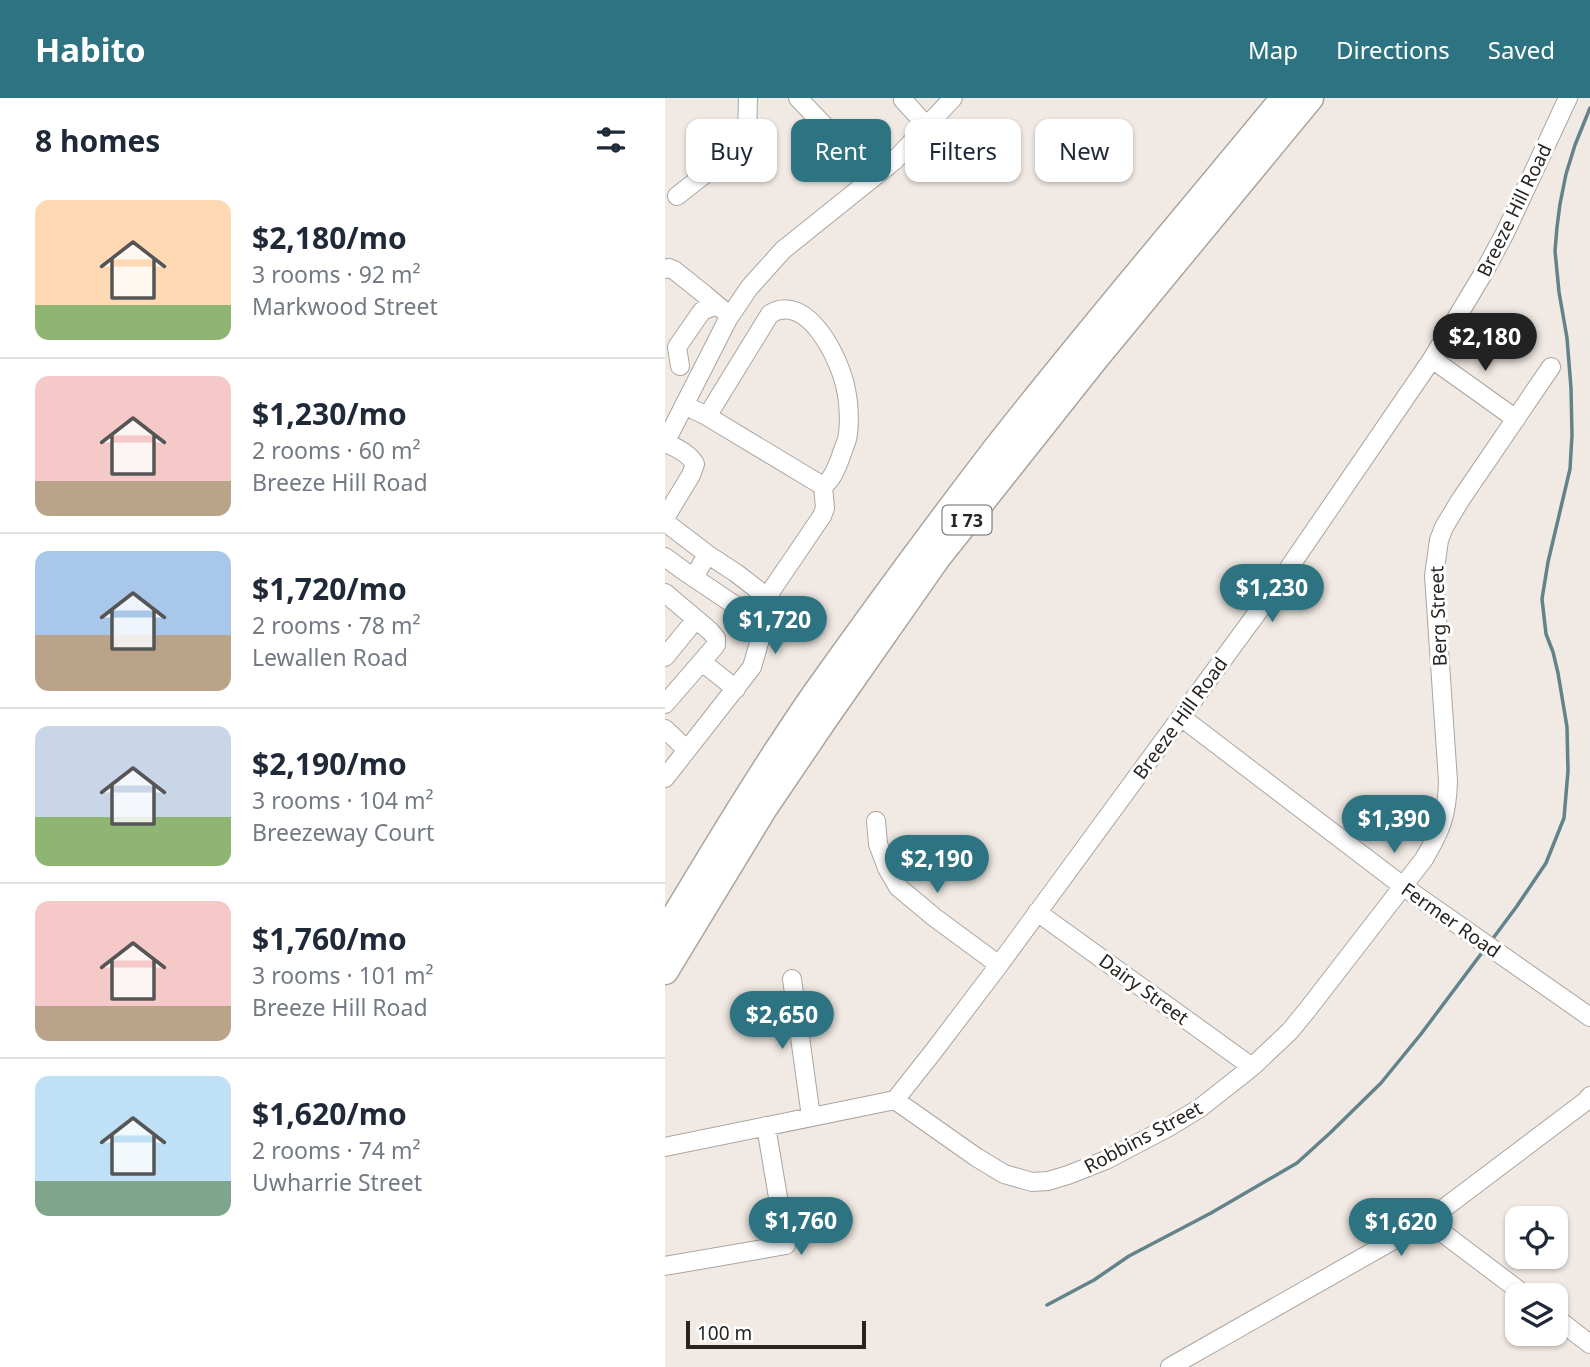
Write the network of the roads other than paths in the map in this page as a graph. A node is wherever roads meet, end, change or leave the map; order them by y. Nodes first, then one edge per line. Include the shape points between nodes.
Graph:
1 (748, 98) edge
2 (798, 98) edge
3 (904, 98) edge
4 (953, 98) edge
5 (1284, 98) edge
6 (1310, 98) edge
7 (1568, 98) edge
8 (818, 119) edge
9 (921, 119) edge
10 (934, 119) edge
11 (905, 149) edge
12 (891, 163) edge
13 (868, 182) edge
14 (677, 196) dead end
15 (665, 269) edge
16 (724, 310) junction
17 (1432, 359) junction
18 (673, 362) edge
19 (1551, 367) dead end
20 (698, 376) junction
21 (684, 404) junction
22 (705, 415) junction
23 (1516, 419) junction
24 (665, 443) edge
25 (823, 486) junction
26 (707, 554) junction
27 (665, 557) edge
28 (694, 578) junction
29 (767, 597) junction
30 (669, 604) edge
31 (697, 620) junction
32 (753, 621) junction
33 (665, 657) edge
34 (702, 662) junction
35 (736, 688) junction
36 (665, 704) edge
37 (1181, 717) junction
38 (665, 729) edge
39 (687, 750) junction
40 (665, 778) edge
41 (876, 821) dead end
42 (1403, 887) junction
43 (1037, 912) junction
44 (665, 933) edge
45 (999, 965) junction
46 (665, 971) edge
47 (792, 979) dead end
48 (1590, 1017) edge
49 (1252, 1067) junction
50 (895, 1100) junction
51 (1589, 1100) edge
52 (811, 1117) junction
53 (766, 1126) junction
54 (665, 1147) edge
55 (1427, 1221) junction
56 (665, 1266) edge
57 (1509, 1283) edge
58 (1568, 1327) edge
59 (1590, 1344) edge
60 (1170, 1367) edge

1 - 14 street via 747,135
2 - 8 street
3 - 9 street
4 - 10 street
5 - 44 highway, I 73 via 1005,439 906,570 745,800
6 - 46 highway, I 73 via 937,558 764,807
7 - 17 street, Breeze Hill Road via 1505,233
11 - 12 street
13 - 16 street via 783,250
15 - 16 street via 674,270
16 - 18 street via 702,311 677,347
16 - 20 street
17 - 23 street
17 - 37 street, Breeze Hill Road
18 - 20 street
19 - 23 street, Berg Street
20 - 21 street
21 - 22 street
21 - 24 street
22 - 25 street
22 - 25 street via 770,314 784,308 797,311 829,345 846,390 848,437 836,470
23 - 42 street, Berg Street via 1439,540 1434,576 1447,801 1437,836
24 - 26 street via 695,464 665,518
25 - 29 street via 822,516
26 - 28 street
26 - 29 street
27 - 28 street
28 - 32 street
29 - 32 street
30 - 31 street
31 - 33 street
31 - 34 street via 716,638 716,645
32 - 35 street via 761,636 752,667
34 - 35 street
34 - 36 street
35 - 39 street
37 - 42 street, Fermer Road
37 - 43 street, Breeze Hill Road
38 - 39 street
39 - 40 street
41 - 45 street via 887,869 898,887
42 - 48 street, Fermer Road
42 - 49 street, Robbins Street via 1290,1031
43 - 45 street, Breeze Hill Road
43 - 49 street, Dairy Street
45 - 50 street, Breeze Hill Road
47 - 52 street
49 - 50 street, Robbins Street via 1167,1128 1087,1168 1048,1181 1032,1182 1004,1174
50 - 52 street
51 - 55 street
52 - 53 street
53 - 54 street
53 - 56 street via 786,1245
55 - 57 street
55 - 60 street
58 - 59 street

